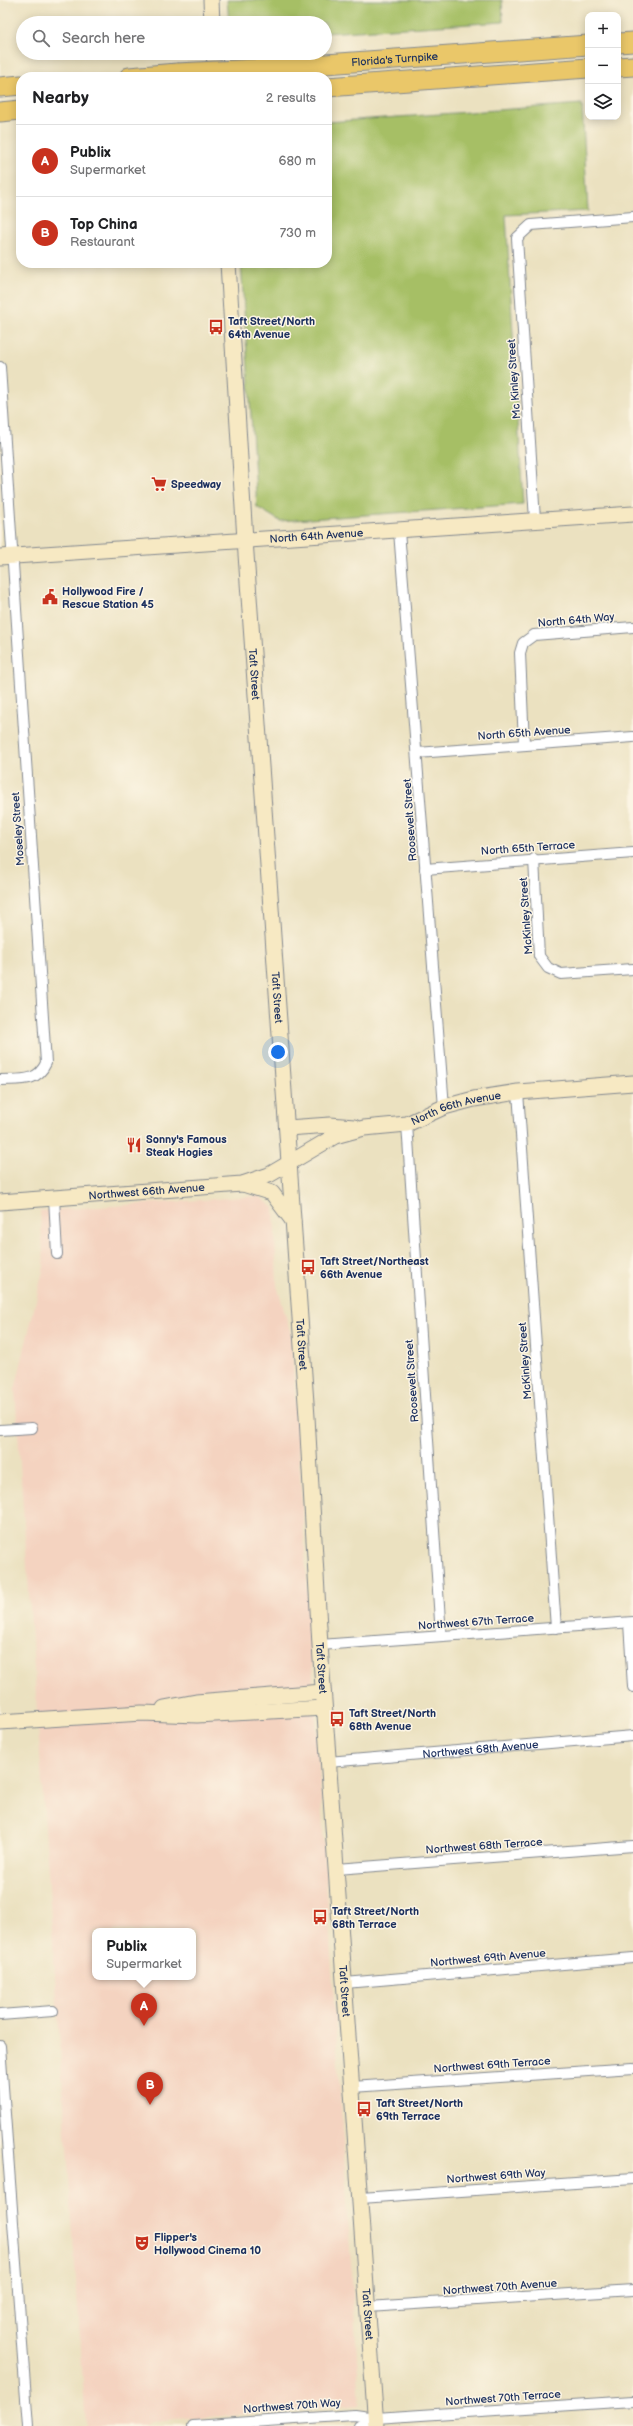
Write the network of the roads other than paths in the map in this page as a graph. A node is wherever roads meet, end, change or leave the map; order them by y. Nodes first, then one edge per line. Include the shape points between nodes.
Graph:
1 (211, 0) edge
2 (212, 16) edge
3 (633, 42) edge
4 (621, 43) edge
5 (585, 45) edge
6 (215, 60) edge
7 (633, 66) edge
8 (621, 67) edge
9 (585, 68) edge
10 (209, 72) edge
11 (216, 72) edge
12 (16, 85) edge
13 (0, 86) edge
14 (332, 87) edge
15 (16, 110) edge
16 (0, 112) edge
17 (633, 217) edge
18 (228, 268) edge
19 (0, 367) edge
20 (633, 514) edge
21 (535, 520) junction
22 (399, 530) junction
23 (245, 540) junction
24 (6, 557) edge
25 (633, 628) edge
26 (633, 737) edge
27 (524, 744) junction
28 (417, 753) junction
29 (633, 853) edge
30 (534, 859) junction
31 (425, 869) junction
32 (633, 969) edge
33 (0, 1080) edge
34 (633, 1083) edge
35 (518, 1092) junction
36 (444, 1107) junction
37 (407, 1124) junction
38 (287, 1128) junction
39 (364, 1128) junction
40 (289, 1164) junction
41 (242, 1184) junction
42 (54, 1198) junction
43 (0, 1202) edge
44 (293, 1222) junction
45 (56, 1254) dead end
46 (32, 1428) dead end
47 (0, 1430) edge
48 (631, 1622) edge
49 (556, 1628) junction
50 (441, 1636) junction
51 (320, 1646) junction
52 (633, 1687) edge
53 (323, 1692) junction
54 (324, 1708) junction
55 (142, 1713) junction
56 (0, 1722) edge
57 (633, 1736) edge
58 (328, 1762) junction
59 (633, 1846) edge
60 (337, 1869) junction
61 (633, 1958) edge
62 (345, 1983) junction
63 (53, 2011) dead end
64 (0, 2015) edge
65 (0, 2046) edge
66 (633, 2068) edge
67 (352, 2087) junction
68 (633, 2179) edge
69 (361, 2198) junction
70 (633, 2290) edge
71 (368, 2308) junction
72 (633, 2401) edge
73 (376, 2422) edge
74 (28, 2426) edge
75 (192, 2426) edge
76 (360, 2426) edge

1 - 2 street
3 - 4 highway
5 - 10 highway, Florida's Turnpike, bridge
6 - 11 street
7 - 8 highway
9 - 14 highway, Florida's Turnpike
12 - 13 highway
15 - 16 highway
17 - 21 street, Mc Kinley Street via 530,225 517,238
18 - 23 street, Taft Street
19 - 24 street, Moseley Street
20 - 21 street, North 64th Avenue
21 - 22 street, North 64th Avenue
22 - 23 street, North 64th Avenue
22 - 28 street, Roosevelt Street
23 - 24 street, North 64th Avenue
23 - 38 street, Taft Street
24 - 33 street, Moseley Street via 46,1063 42,1073 31,1078
25 - 27 street, North 64th Way via 534,635 523,643 520,653
26 - 27 street, North 65th Avenue
27 - 28 street, North 65th Avenue
28 - 31 street, Roosevelt Street
29 - 30 street, North 65th Terrace
30 - 31 street, North 65th Terrace
30 - 32 street, McKinley Street via 539,956 548,968 561,974
31 - 36 street, Roosevelt Street
34 - 35 street, North 66th Avenue
35 - 36 street, North 66th Avenue
35 - 49 street, McKinley Street
36 - 37 street, North 66th Avenue
37 - 39 street, North 66th Avenue
37 - 50 street, Roosevelt Street
38 - 39 street via 330,1125
38 - 40 street, Taft Street
39 - 40 street, North 66th Avenue via 335,1136
40 - 41 street, Northwest 66th Avenue via 269,1175
40 - 44 street, Taft Street
41 - 42 street, Northwest 66th Avenue
41 - 44 street via 272,1193
42 - 43 street, Northwest 66th Avenue
42 - 45 street
44 - 51 street, Taft Street
46 - 47 street
48 - 49 street, Northwest 67th Terrace
48 - 52 street
49 - 50 street, Northwest 67th Terrace
50 - 51 street, Northwest 67th Terrace
51 - 53 street, Taft Street
53 - 54 street, Taft Street
53 - 55 street via 196,1702
54 - 55 street via 197,1715
54 - 58 street, Taft Street
55 - 56 street
57 - 58 street, Northwest 68th Avenue
58 - 60 street, Taft Street
59 - 60 street, Northwest 68th Terrace
60 - 62 street, Taft Street
61 - 62 street, Northwest 69th Avenue
62 - 67 street, Taft Street
63 - 64 street
65 - 74 street
66 - 67 street, Northwest 69th Terrace
67 - 69 street, Taft Street
68 - 69 street, Northwest 69th Way
69 - 71 street, Taft Street
70 - 71 street, Northwest 70th Avenue
71 - 73 street, Taft Street
72 - 73 street, Northwest 70th Terrace
73 - 75 street, Northwest 70th Way via 354,2415
73 - 76 street

